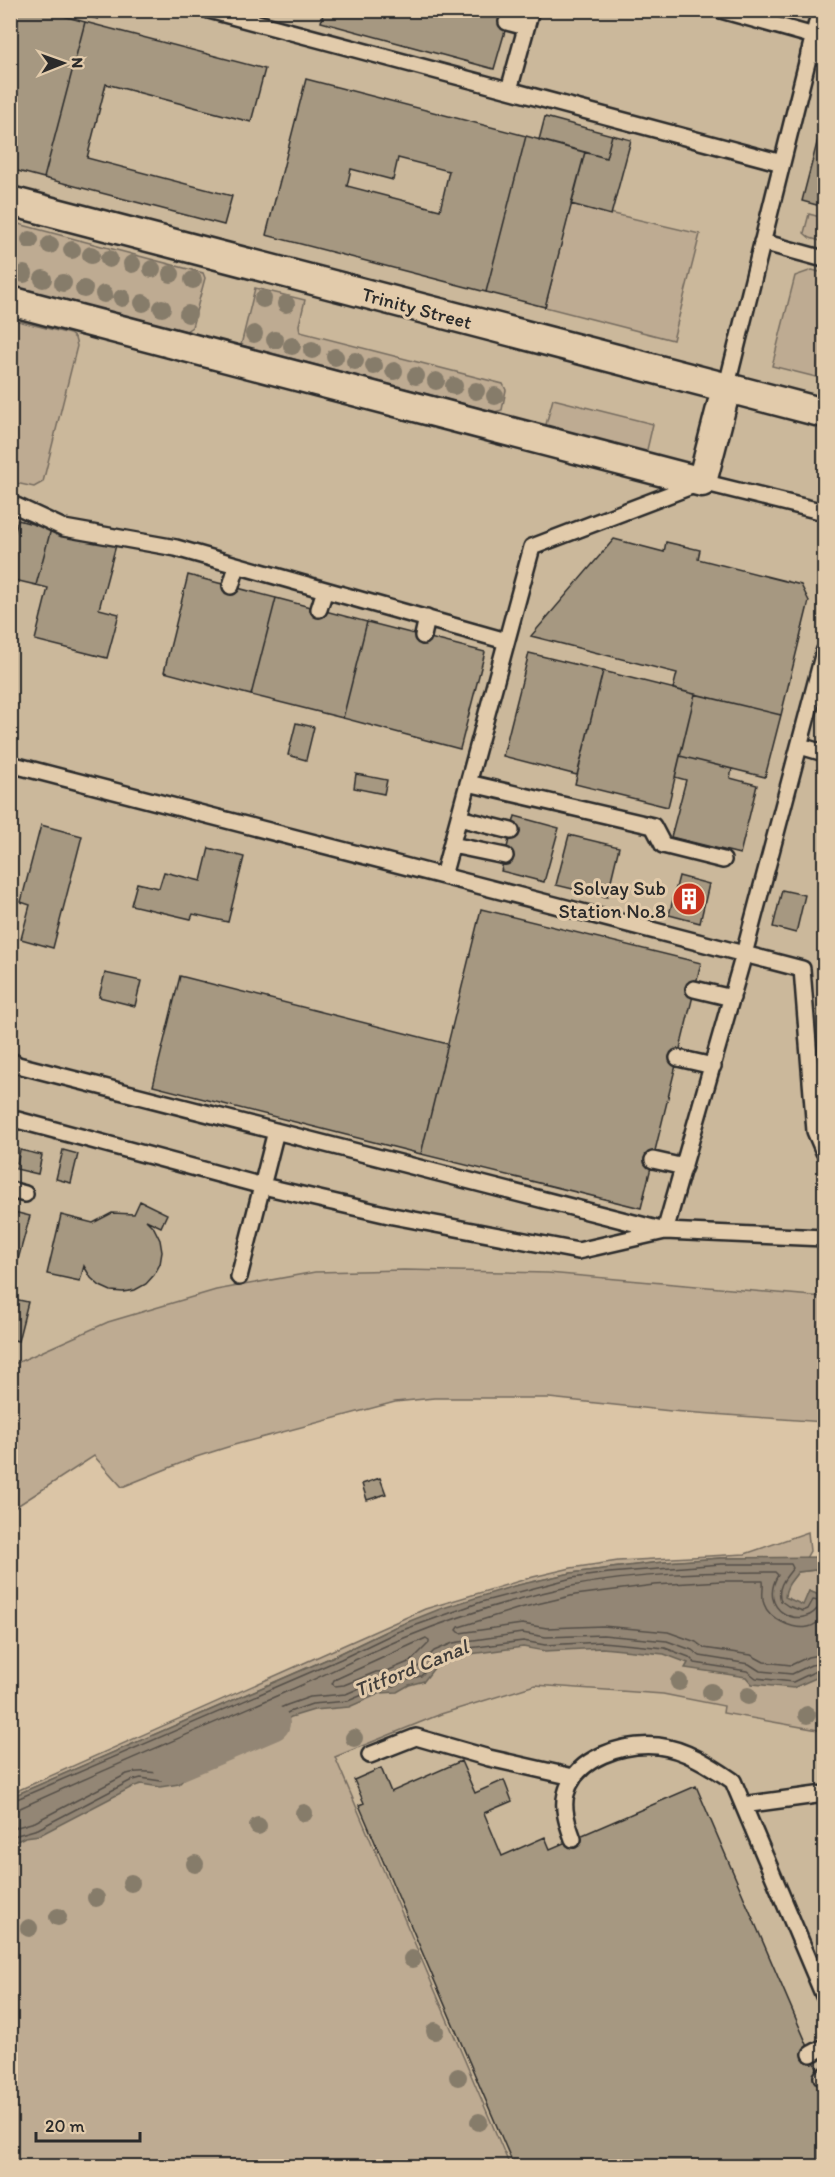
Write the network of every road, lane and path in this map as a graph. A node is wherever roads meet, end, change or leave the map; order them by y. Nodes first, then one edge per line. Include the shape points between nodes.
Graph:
1 (209, 10) edge
2 (531, 10) edge
3 (721, 10) edge
4 (820, 10) edge
5 (507, 22) dead end
6 (526, 27) junction
7 (814, 36) junction
8 (817, 55) edge
9 (509, 90) junction
10 (782, 163) junction
11 (10, 201) edge
12 (762, 242) junction
13 (825, 259) edge
14 (10, 302) edge
15 (726, 388) junction
16 (825, 413) edge
17 (702, 482) junction
18 (10, 503) edge
19 (825, 512) edge
20 (237, 566) junction
21 (231, 586) dead end
22 (325, 590) junction
23 (319, 609) dead end
24 (427, 618) junction
25 (423, 636) dead end
26 (506, 641) junction
27 (825, 652) edge
28 (800, 746) junction
29 (825, 753) edge
30 (10, 764) edge
31 (468, 783) junction
32 (459, 818) junction
33 (511, 831) dead end
34 (452, 845) junction
35 (505, 856) dead end
36 (723, 860) dead end
37 (443, 876) junction
38 (744, 954) junction
39 (694, 989) dead end
40 (732, 998) junction
41 (678, 1058) dead end
42 (10, 1060) edge
43 (712, 1066) junction
44 (10, 1118) edge
45 (284, 1129) junction
46 (825, 1152) edge
47 (653, 1160) dead end
48 (684, 1167) junction
49 (263, 1186) junction
50 (665, 1231) junction
51 (825, 1238) edge
52 (239, 1277) dead end
53 (370, 1755) dead end
54 (573, 1777) junction
55 (825, 1794) edge
56 (743, 1805) junction
57 (573, 1839) dead end
58 (825, 1996) edge

1 - 9 lane
2 - 6 lane
3 - 7 lane
4 - 7 lane
5 - 6 lane
6 - 9 lane
7 - 8 lane
8 - 10 lane
9 - 10 lane
10 - 12 lane
11 - 15 street, Trinity Street
12 - 13 lane
12 - 15 lane
14 - 17 street
15 - 16 street, Trinity Street
15 - 17 street
17 - 19 lane
17 - 26 lane via 532,547
18 - 20 lane via 64,528 176,548
20 - 21 lane
20 - 22 lane
22 - 23 lane
22 - 24 lane
24 - 25 lane
24 - 26 lane
26 - 31 lane
27 - 28 lane
28 - 29 lane
28 - 38 lane
30 - 37 lane
31 - 32 lane
31 - 36 lane via 653,826 663,845
32 - 33 lane
32 - 34 lane
34 - 35 lane
34 - 37 lane
37 - 38 lane
38 - 40 lane
38 - 46 lane via 802,969 815,1131
39 - 40 lane
40 - 43 lane
41 - 43 lane
42 - 45 lane
43 - 48 lane
44 - 49 lane
45 - 49 lane
45 - 50 lane via 469,1173
47 - 48 lane
48 - 50 lane
49 - 50 lane via 393,1216 578,1251
49 - 52 lane
50 - 51 lane
53 - 54 lane via 416,1737
54 - 56 lane via 597,1757 634,1747 658,1746 688,1755 733,1780
54 - 57 lane via 565,1807
55 - 56 lane
56 - 58 lane

